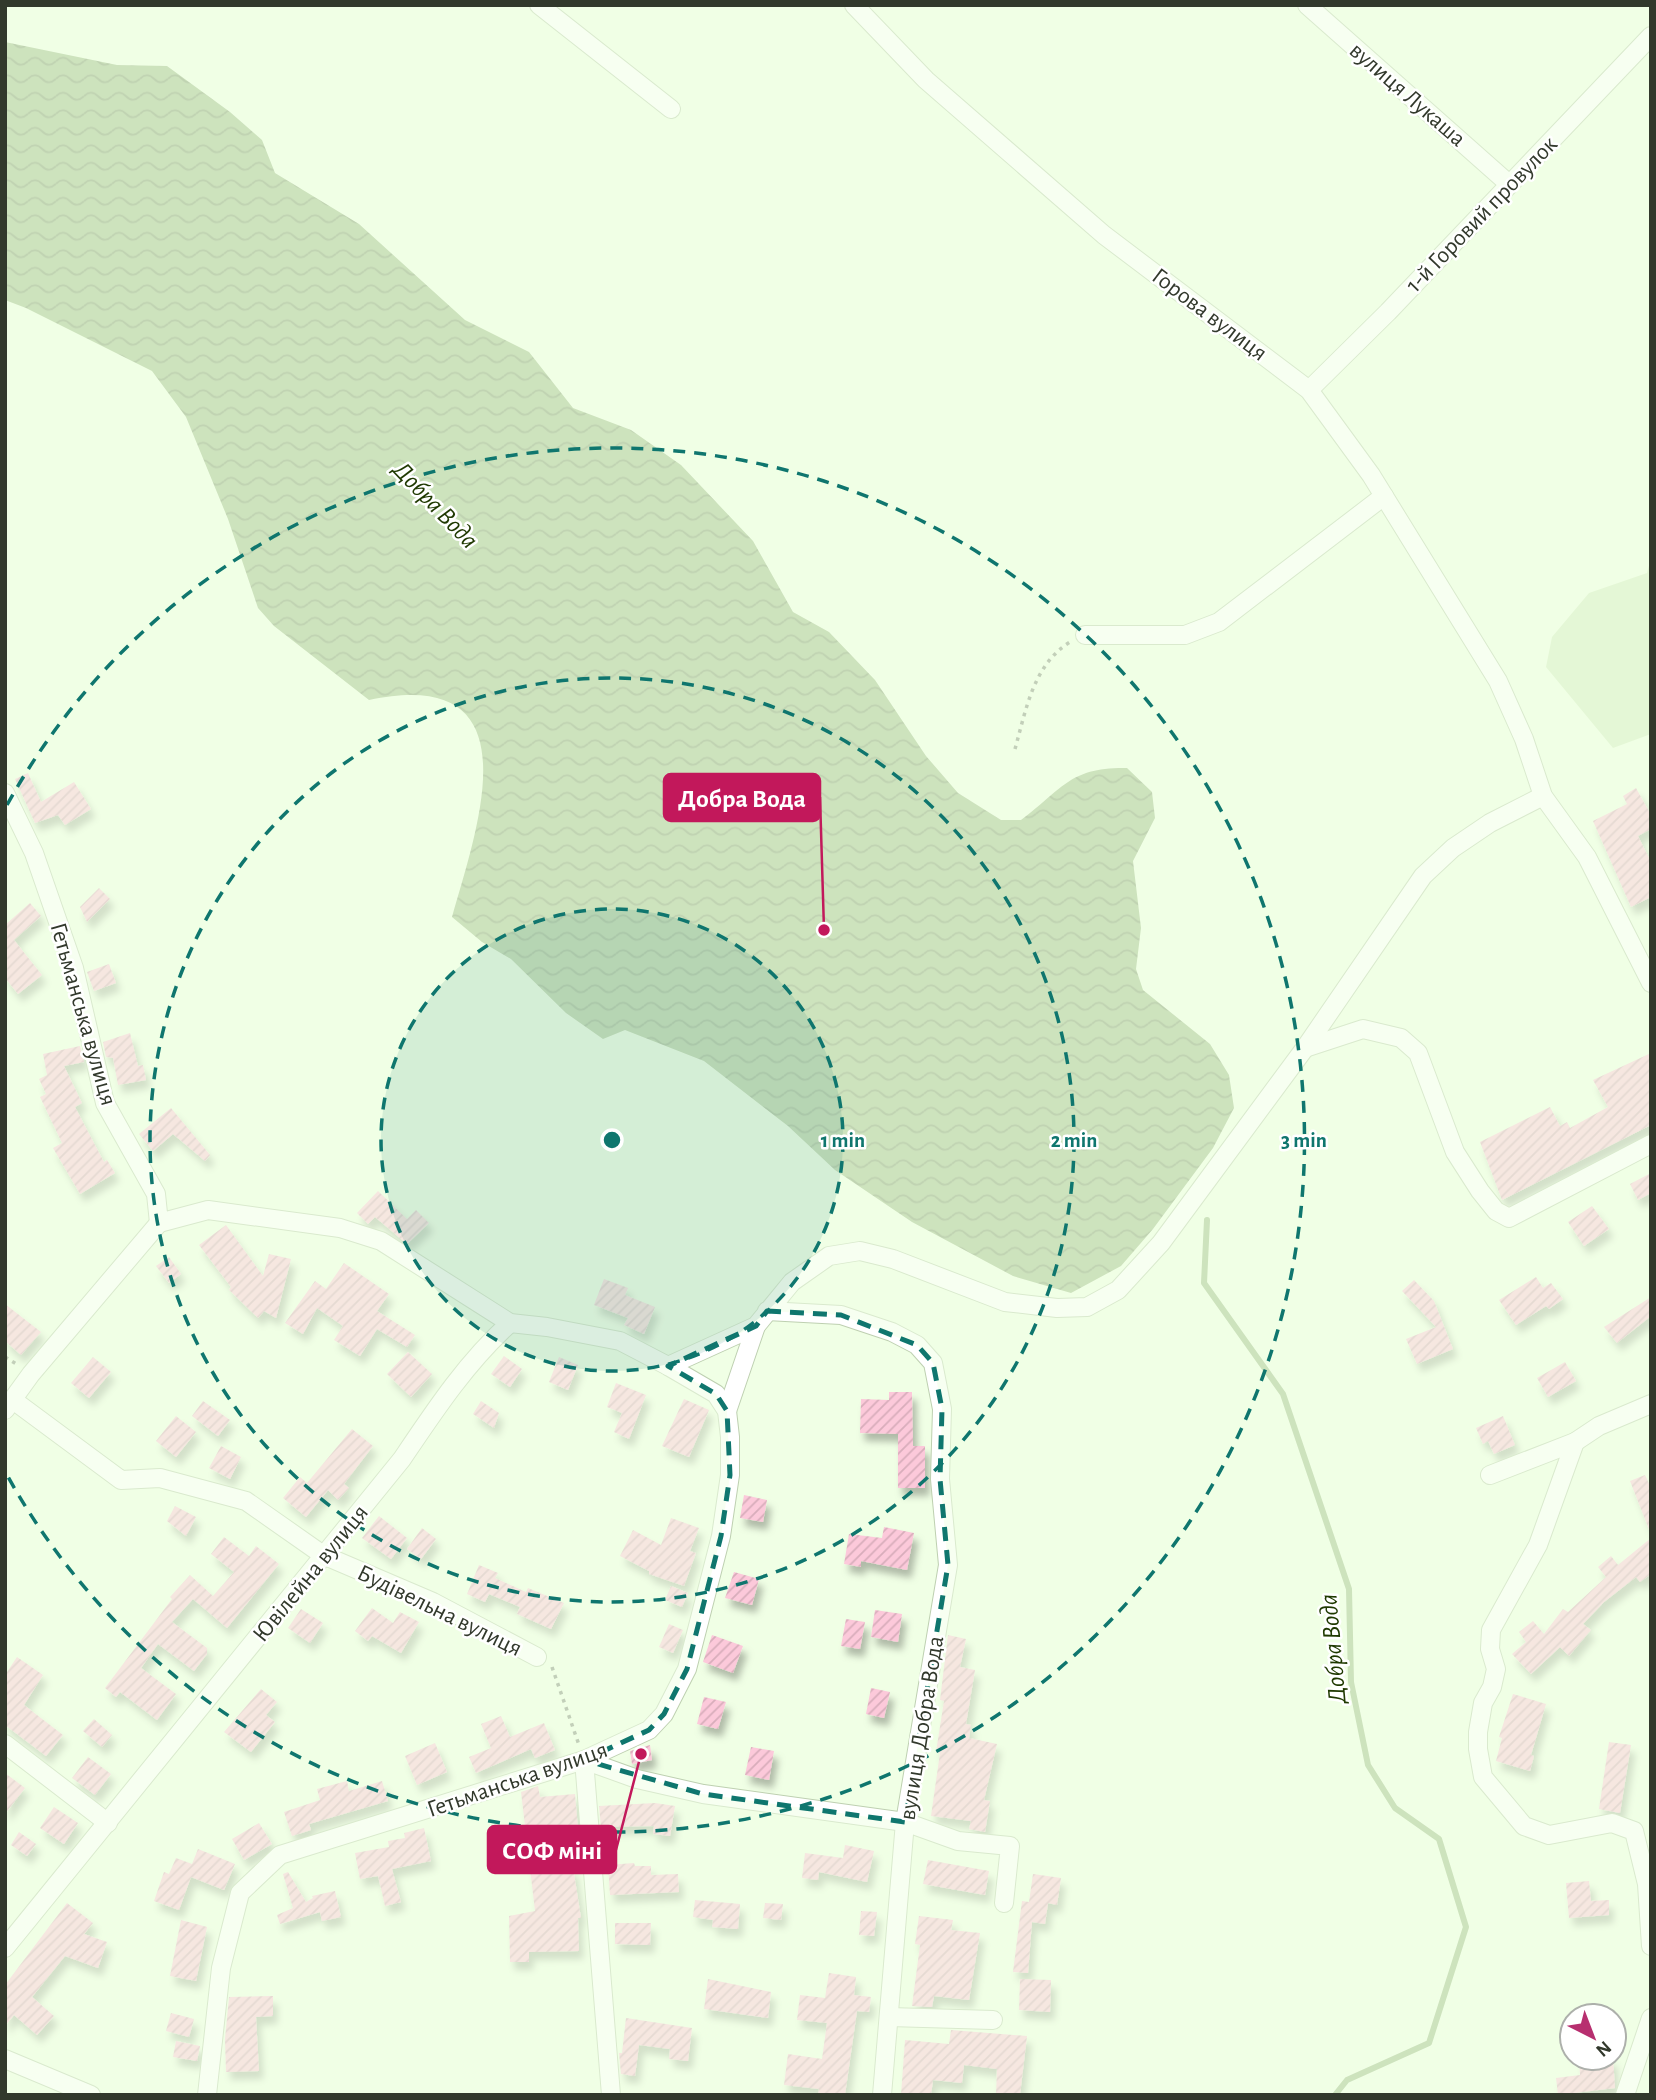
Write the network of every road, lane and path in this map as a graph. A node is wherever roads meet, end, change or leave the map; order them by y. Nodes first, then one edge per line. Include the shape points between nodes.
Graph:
1 (539, 5) edge
2 (854, 5) edge
3 (1307, 5) edge
4 (1651, 36) edge
5 (671, 108) dead end
6 (1509, 184) junction
7 (1309, 390) junction
8 (1384, 496) junction
9 (1085, 635) joint
10 (1015, 749) dead end
11 (5, 793) edge
12 (1543, 796) junction
13 (1651, 982) edge
14 (1305, 1048) junction
15 (1651, 1144) edge
16 (159, 1223) junction
17 (767, 1311) junction
18 (510, 1323) junction
19 (756, 1326) junction
20 (668, 1366) junction
21 (1651, 1404) edge
22 (9, 1405) edge
23 (727, 1411) junction
24 (1575, 1443) junction
25 (1490, 1475) dead end
26 (323, 1555) junction
27 (537, 1657) joint
28 (5, 1744) edge
29 (584, 1760) junction
30 (905, 1822) junction
31 (108, 1823) junction
32 (1004, 1903) dead end
33 (1651, 1946) edge
34 (5, 1948) edge
35 (889, 2017) junction
36 (1651, 2018) edge
37 (993, 2020) dead end
38 (5, 2059) edge
39 (91, 2095) edge
40 (207, 2095) edge
41 (611, 2095) edge
42 (882, 2095) edge
43 (1625, 2095) edge

1 - 5 street
2 - 7 street, Горова вулиця via 926,80 1104,234
3 - 6 street, вулиця Лукаша
4 - 6 street, 1-й Горовий провулок
6 - 7 street, 1-й Горовий провулок
7 - 8 street, Горова вулиця
8 - 9 street via 1219,622 1185,635
8 - 12 street, Горова вулиця via 1498,681
9 - 10 path via 1067,643 1045,663 1029,698
11 - 16 street, Гетьманська вулиця via 34,853 74,968 105,1103 156,1194
12 - 13 street, Горова вулиця via 1587,857
12 - 14 street via 1490,823 1423,876
14 - 15 street via 1363,1029 1401,1038 1418,1053 1455,1152 1496,1211 1509,1219
14 - 17 street via 1161,1243 1118,1290 1087,1307 1005,1302 860,1251 829,1256 792,1282
16 - 18 street via 208,1210 340,1228 382,1241
16 - 22 street
17 - 19 street
17 - 30 street, вулиця Добра Вода via 841,1315 917,1345 933,1363 943,1409 940,1479 948,1565
18 - 20 street via 620,1341
18 - 26 street, Ювілейна вулиця via 450,1387 402,1459
19 - 20 street
19 - 23 street
20 - 23 street via 716,1394
21 - 24 street via 1599,1426
22 - 26 street, Будівельна вулиця via 121,1480 160,1478 246,1501
23 - 29 street, Гетьманська вулиця via 730,1475 721,1536 687,1669 664,1714 649,1730
24 - 25 street
24 - 33 street via 1538,1545 1491,1630 1496,1669 1483,1703 1478,1749 1483,1777 1524,1826 1549,1835 1612,1823 1634,1831 1647,1884
26 - 27 street, Будівельна вулиця via 433,1602
26 - 31 street, Ювілейна вулиця
27 - 29 path via 555,1670
28 - 31 street
29 - 30 street via 637,1779 703,1794
29 - 40 street, Гетьманська вулиця via 280,1855 240,1893 221,1968
29 - 41 street
30 - 32 street via 958,1841 1010,1846
30 - 35 street, вулиця Добра Вода
31 - 34 street, Ювілейна вулиця
35 - 37 street
35 - 42 street, вулиця Добра Вода
36 - 43 street
38 - 39 street

